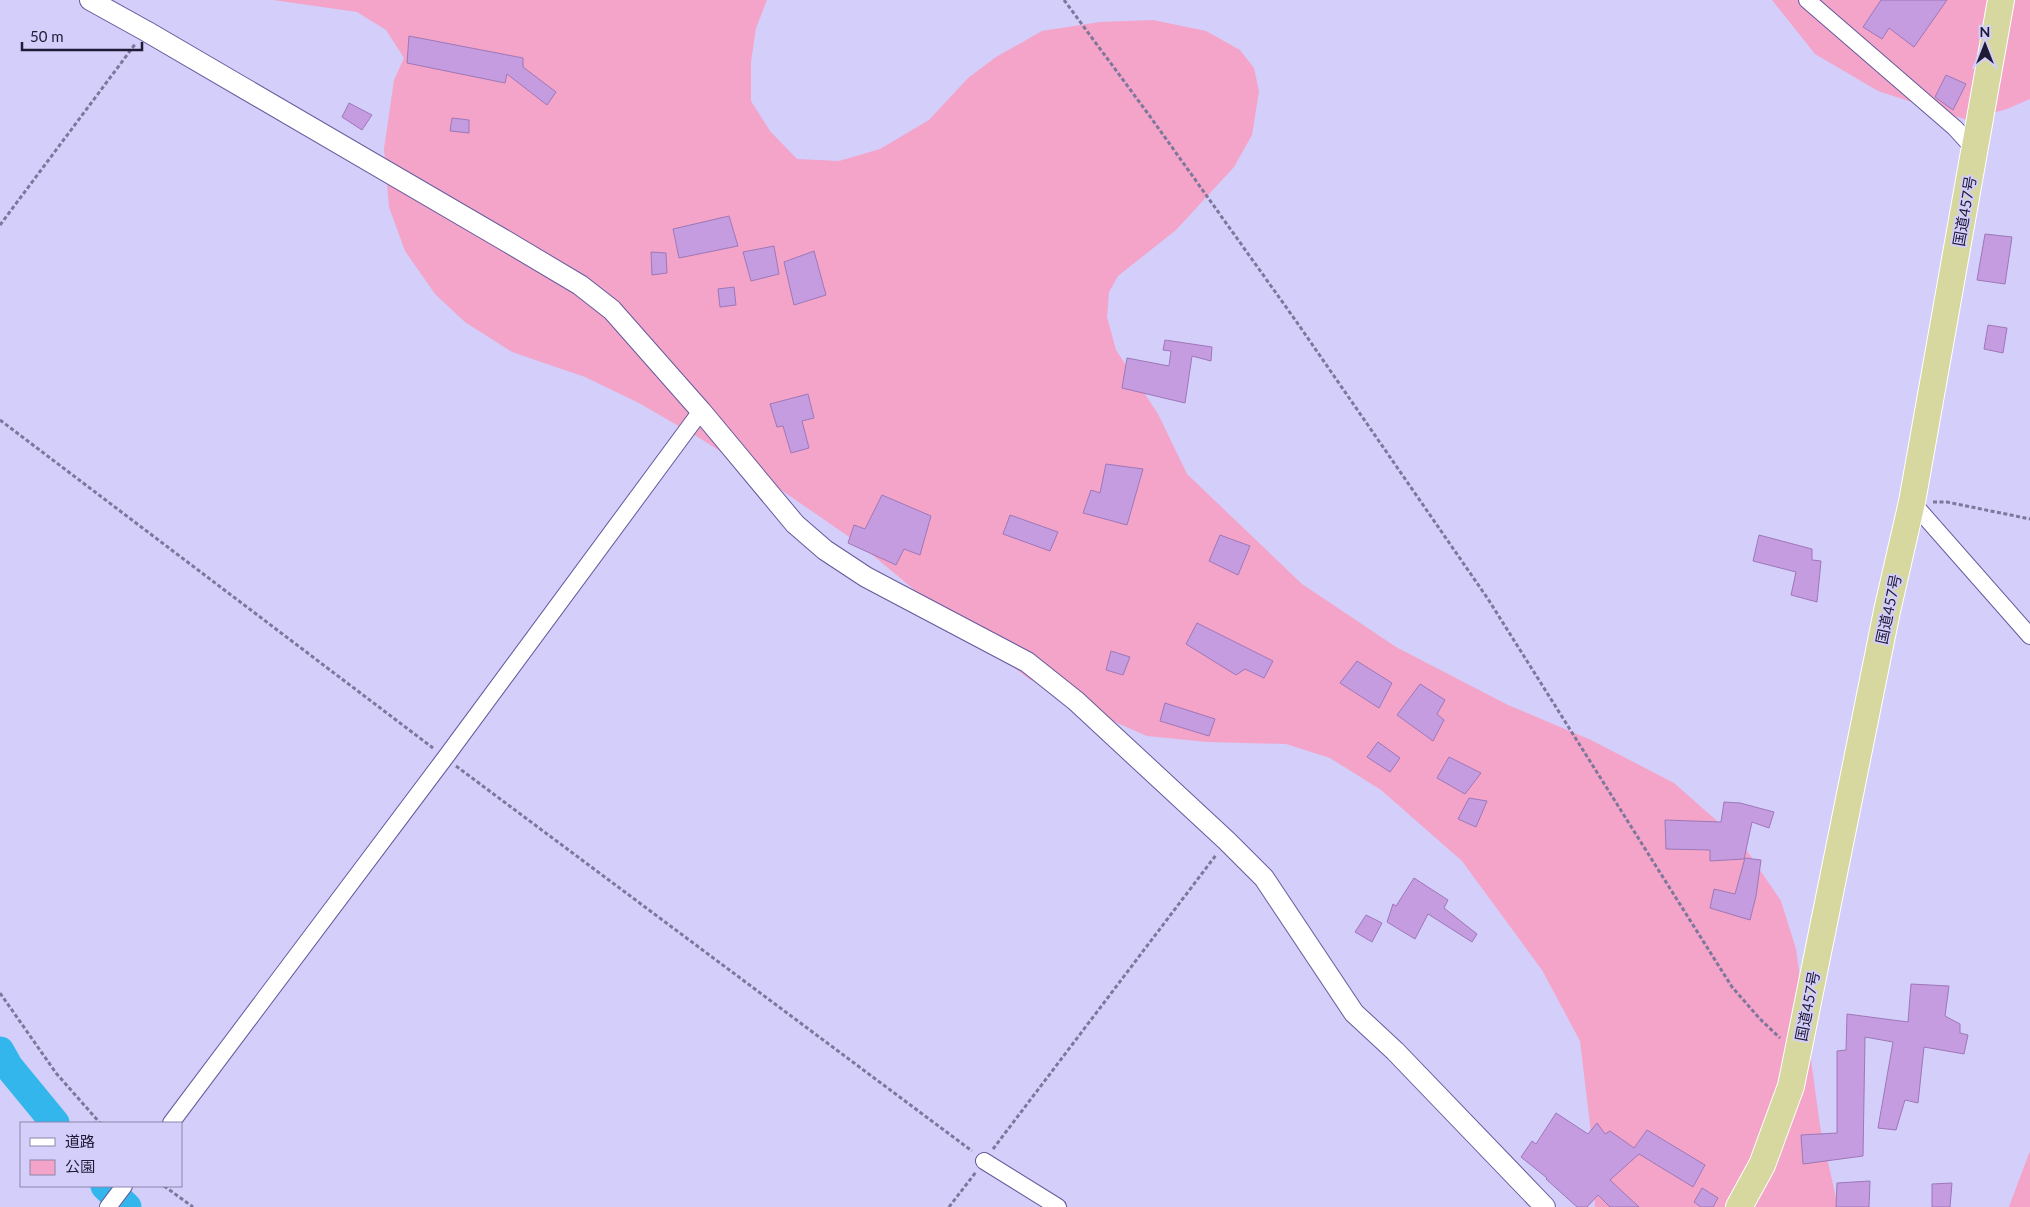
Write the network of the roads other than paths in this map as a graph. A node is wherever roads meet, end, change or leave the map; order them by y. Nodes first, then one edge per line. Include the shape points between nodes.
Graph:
1 (90, 0) edge
2 (1807, 0) edge
3 (2001, 0) edge
4 (1974, 150) junction
5 (701, 411) junction
6 (1912, 502) junction
7 (2030, 636) edge
8 (172, 1122) edge
9 (984, 1161) road end
10 (123, 1187) edge
11 (108, 1207) edge
12 (1058, 1207) edge
13 (1545, 1207) edge
14 (1739, 1207) edge

1 - 5 street via 580,285 612,310
2 - 4 street via 1955,128
3 - 4 highway, 国道457号
4 - 6 highway, 国道457号
5 - 8 street via 446,758
5 - 13 street via 795,524 825,550 866,578 1027,662 1076,701 1227,841 1264,878 1354,1013 1395,1051
6 - 7 street
6 - 14 highway, 国道457号 via 1791,1086 1762,1165
9 - 12 street
10 - 11 street

